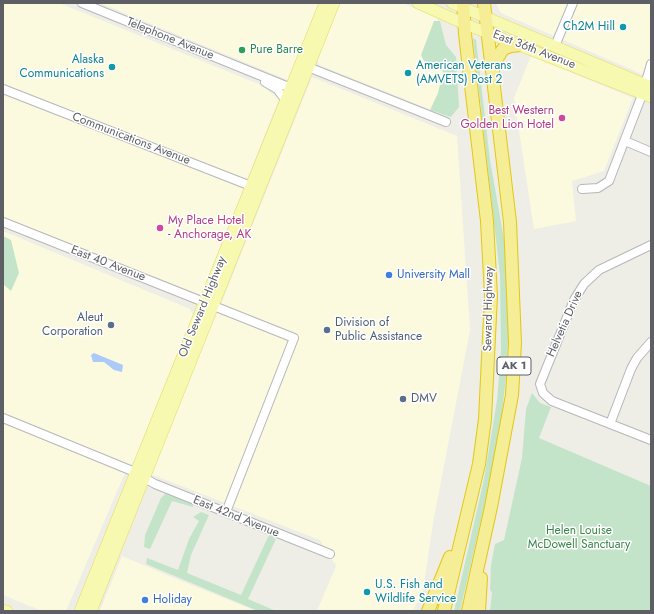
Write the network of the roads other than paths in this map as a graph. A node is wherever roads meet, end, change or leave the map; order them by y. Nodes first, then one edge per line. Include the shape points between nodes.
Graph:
1 (82, 3) edge
2 (325, 3) edge
3 (334, 3) edge
4 (418, 3) edge
5 (484, 3) edge
6 (573, 3) edge
7 (459, 5) edge
8 (485, 18) junction
9 (464, 24) junction
10 (487, 32) junction
11 (521, 45) junction
12 (555, 46) junction
13 (651, 64) edge
14 (308, 67) junction
15 (492, 73) junction
16 (257, 75) junction
17 (3, 88) edge
18 (291, 88) junction
19 (647, 90) edge
20 (285, 105) junction
21 (446, 122) dead end
22 (283, 128) junction
23 (625, 141) junction
24 (651, 152) edge
25 (255, 188) junction
26 (582, 189) dead end
27 (3, 222) edge
28 (651, 245) edge
29 (209, 303) junction
30 (651, 342) edge
31 (3, 418) edge
32 (610, 424) junction
33 (651, 440) edge
34 (479, 464) junction
35 (140, 474) junction
36 (491, 507) junction
37 (226, 512) junction
38 (330, 554) dead end
39 (3, 610) edge
40 (7, 611) edge
41 (80, 611) edge
42 (91, 611) edge
43 (428, 611) edge
44 (444, 611) edge
45 (468, 611) edge
46 (479, 611) edge

1 - 16 street, Telephone Avenue
2 - 18 main road, Old Seward Highway
3 - 14 main road, Old Seward Highway
4 - 9 main road, East 36th Avenue
5 - 8 highway, Seward Highway / AK 1
6 - 12 street
7 - 8 main road, East 36th Avenue
7 - 9 highway, Seward Highway / AK 1
8 - 10 highway, Seward Highway / AK 1
8 - 12 main road, East 36th Avenue
9 - 10 main road, East 36th Avenue
9 - 34 highway, Seward Highway / AK 1 via 487,221 492,296 485,419
10 - 11 main road, East 36th Avenue
10 - 15 highway, Seward Highway / AK 1
11 - 15 highway via 503,49
11 - 19 main road, East 36th Avenue
12 - 19 main road, East 36th Avenue
13 - 19 street
14 - 21 street
14 - 22 main road, Old Seward Highway
15 - 36 highway, Seward Highway / AK 1 via 510,222 515,342 512,395
16 - 18 street, Telephone Avenue
16 - 20 street, Telephone Avenue via 277,89 284,98
17 - 25 street, Communications Avenue
18 - 20 main road, Old Seward Highway
18 - 22 main road via 292,97
19 - 23 street
20 - 25 main road, Old Seward Highway
22 - 25 main road, Old Seward Highway
23 - 24 street
23 - 26 street via 606,183 598,188
25 - 29 main road, Old Seward Highway
27 - 29 street, East 40 Avenue
28 - 32 street, Helvetia Drive via 599,270 578,292 541,379 543,393 552,400
29 - 35 main road, Old Seward Highway
29 - 37 street, East 40 Avenue via 294,338
30 - 32 street via 631,369
31 - 35 street, East 42nd Avenue
32 - 33 street
34 - 43 highway via 447,566
34 - 44 highway, Seward Highway / AK 1
35 - 37 street, East 42nd Avenue via 155,484
35 - 41 main road, Old Seward Highway
35 - 42 main road, Old Seward Highway
36 - 45 highway, Seward Highway / AK 1
36 - 46 highway
37 - 38 street, East 42nd Avenue
39 - 40 main road

